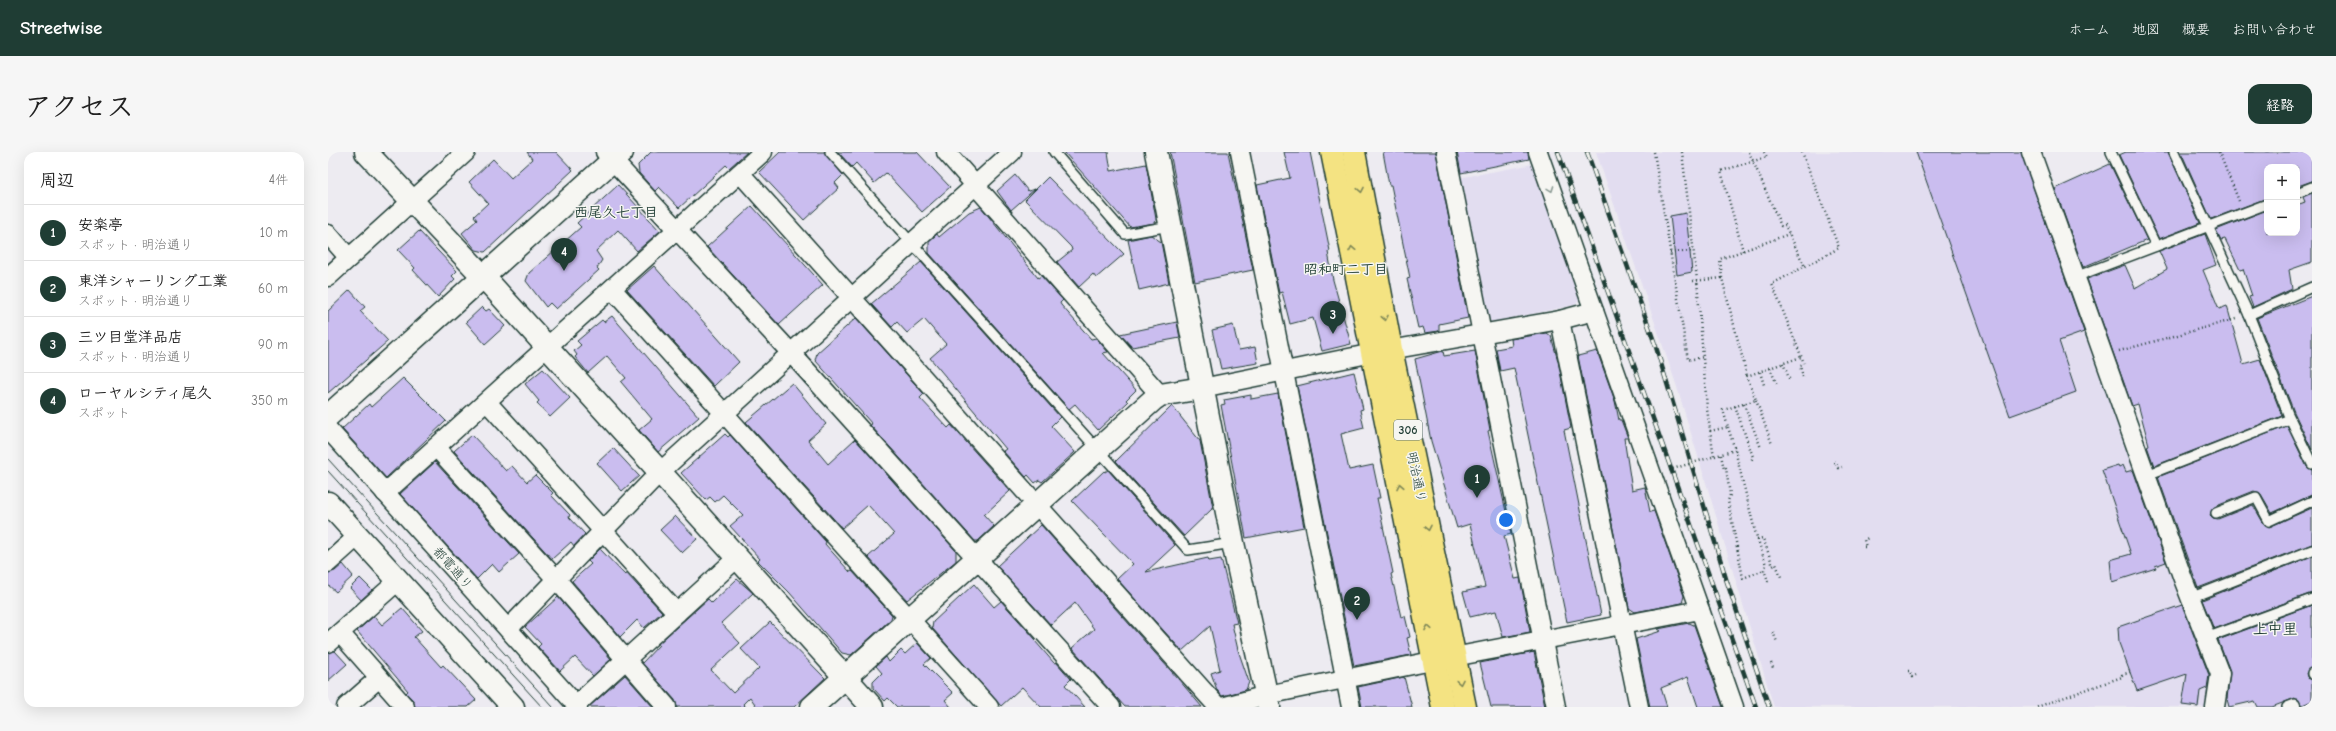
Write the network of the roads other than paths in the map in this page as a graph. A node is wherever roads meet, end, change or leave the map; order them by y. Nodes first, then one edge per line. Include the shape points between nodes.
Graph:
1 (366, 152) edge
2 (466, 152) edge
3 (763, 152) edge
4 (830, 152) edge
5 (946, 152) edge
6 (1012, 152) edge
7 (1054, 152) edge
8 (1156, 152) edge
9 (1240, 152) edge
10 (1332, 152) edge
11 (1354, 152) edge
12 (1446, 152) edge
13 (1538, 152) edge
14 (2031, 152) edge
15 (2111, 152) edge
16 (2174, 152) edge
17 (613, 155) edge
18 (740, 173) junction
19 (976, 185) junction
20 (2312, 188) edge
21 (2300, 192) edge
22 (413, 201) junction
23 (2264, 205) edge
24 (1170, 226) junction
25 (2208, 226) junction
26 (677, 230) junction
27 (328, 234) edge
28 (912, 243) junction
29 (2156, 246) junction
30 (350, 258) junction
31 (484, 276) junction
32 (328, 277) edge
33 (2075, 277) junction
34 (2312, 286) edge
35 (612, 289) junction
36 (852, 298) junction
37 (1594, 311) junction
38 (2249, 316) junction
39 (1560, 320) junction
40 (1482, 333) junction
41 (548, 348) junction
42 (1382, 351) junction
43 (791, 353) junction
44 (1283, 371) junction
45 (1202, 388) junction
46 (1160, 395) junction
47 (487, 402) junction
48 (725, 414) junction
49 (328, 416) edge
50 (2290, 419) junction
51 (328, 429) edge
52 (436, 447) junction
53 (1099, 449) junction
54 (2312, 464) edge
55 (660, 472) junction
56 (2147, 475) junction
57 (385, 493) junction
58 (2312, 502) edge
59 (328, 503) edge
60 (1038, 505) junction
61 (2216, 513) dead end
62 (603, 531) junction
63 (358, 536) junction
64 (1233, 543) junction
65 (2312, 550) edge
66 (737, 558) junction
67 (978, 560) junction
68 (328, 563) edge
69 (556, 579) junction
70 (398, 581) junction
71 (2190, 598) junction
72 (2312, 599) edge
73 (1700, 610) junction
74 (677, 613) junction
75 (911, 620) junction
76 (1623, 625) junction
77 (508, 629) junction
78 (334, 638) edge
79 (2206, 638) junction
80 (1543, 641) junction
81 (1444, 658) junction
82 (626, 660) junction
83 (846, 677) junction
84 (379, 678) junction
85 (1346, 680) junction
86 (1268, 701) edge
87 (577, 706) edge
88 (346, 707) edge
89 (405, 707) edge
90 (513, 707) edge
91 (667, 707) edge
92 (812, 707) edge
93 (872, 707) edge
94 (989, 707) edge
95 (1111, 707) edge
96 (1218, 707) edge
97 (1222, 707) edge
98 (1351, 707) edge
99 (1443, 707) edge
100 (1465, 707) edge
101 (1556, 707) edge
102 (1639, 707) edge
103 (1734, 707) edge
104 (2215, 707) edge
105 (2287, 707) edge
106 (2296, 707) edge

1 - 22 street
2 - 22 street
3 - 18 street
4 - 28 lane
5 - 19 street
6 - 19 street
7 - 24 lane via 1125,234
8 - 24 street
9 - 44 street
42 -> 10 main road, 明治通り / 306
11 -> 42 main road, 明治通り / 306
12 - 40 street
13 -> 37 street
14 - 33 street
15 - 29 lane
16 - 25 lane
17 - 26 street
17 - 31 street
18 - 26 street
18 - 36 street
19 - 28 street
19 - 46 street
20 - 21 lane
22 - 30 street
22 - 31 street
23 - 25 lane
24 - 45 street
25 - 29 lane
25 - 38 lane
26 - 35 street
26 - 43 street
27 - 30 street
28 - 36 street
28 - 53 lane
29 - 33 lane
30 - 32 street
31 - 41 street
31 - 49 street
33 - 56 street
34 - 38 lane
35 - 41 street
35 - 48 street
36 - 43 street
36 - 60 street
37 - 39 street
37 - 73 street
38 - 50 lane
39 - 40 street
39 - 76 street
40 - 42 street
40 - 80 street
41 - 47 street
41 - 55 street
42 - 44 street
42 - 81 main road, 明治通り / 306
43 - 48 street
43 - 67 street
44 - 45 street
44 - 85 street
45 - 46 street
45 - 64 street
46 - 53 street
47 - 52 street
47 - 62 street
48 - 55 street
48 - 75 street
50 - 54 lane
50 - 56 lane
51 - 57 street, 都電通り
52 - 57 street
52 - 69 street
53 - 60 street
53 - 64 lane via 1188,550
55 - 62 street
55 - 66 street
56 - 71 street
57 - 77 street, 都電通り
58 - 61 lane via 2269,521 2256,497
59 - 63 street
60 - 67 street
60 - 96 street
62 - 69 street
62 - 74 street
63 - 68 street
63 - 70 street
64 - 86 street
65 - 71 lane
66 - 74 street
66 - 83 street
67 - 75 street
67 - 95 street
69 - 77 street
69 - 82 street
70 - 78 street
70 - 90 street
71 - 79 street
72 - 79 lane
73 - 76 street
73 - 103 street
74 - 82 street
75 - 83 street
75 - 94 street
76 - 80 street
76 - 102 street
77 - 87 street, 都電通り
78 - 84 street
79 - 104 street via 2220,674
80 - 81 street
80 - 101 street
81 - 85 street
81 - 99 main road, 明治通り / 306
81 -> 100 main road, 明治通り / 306
82 - 87 street
82 - 91 street
83 - 92 street
83 - 93 street
84 - 88 street
84 - 89 street
85 - 86 street
85 - 98 street
86 - 97 street
105 - 106 lane via 2295,704

